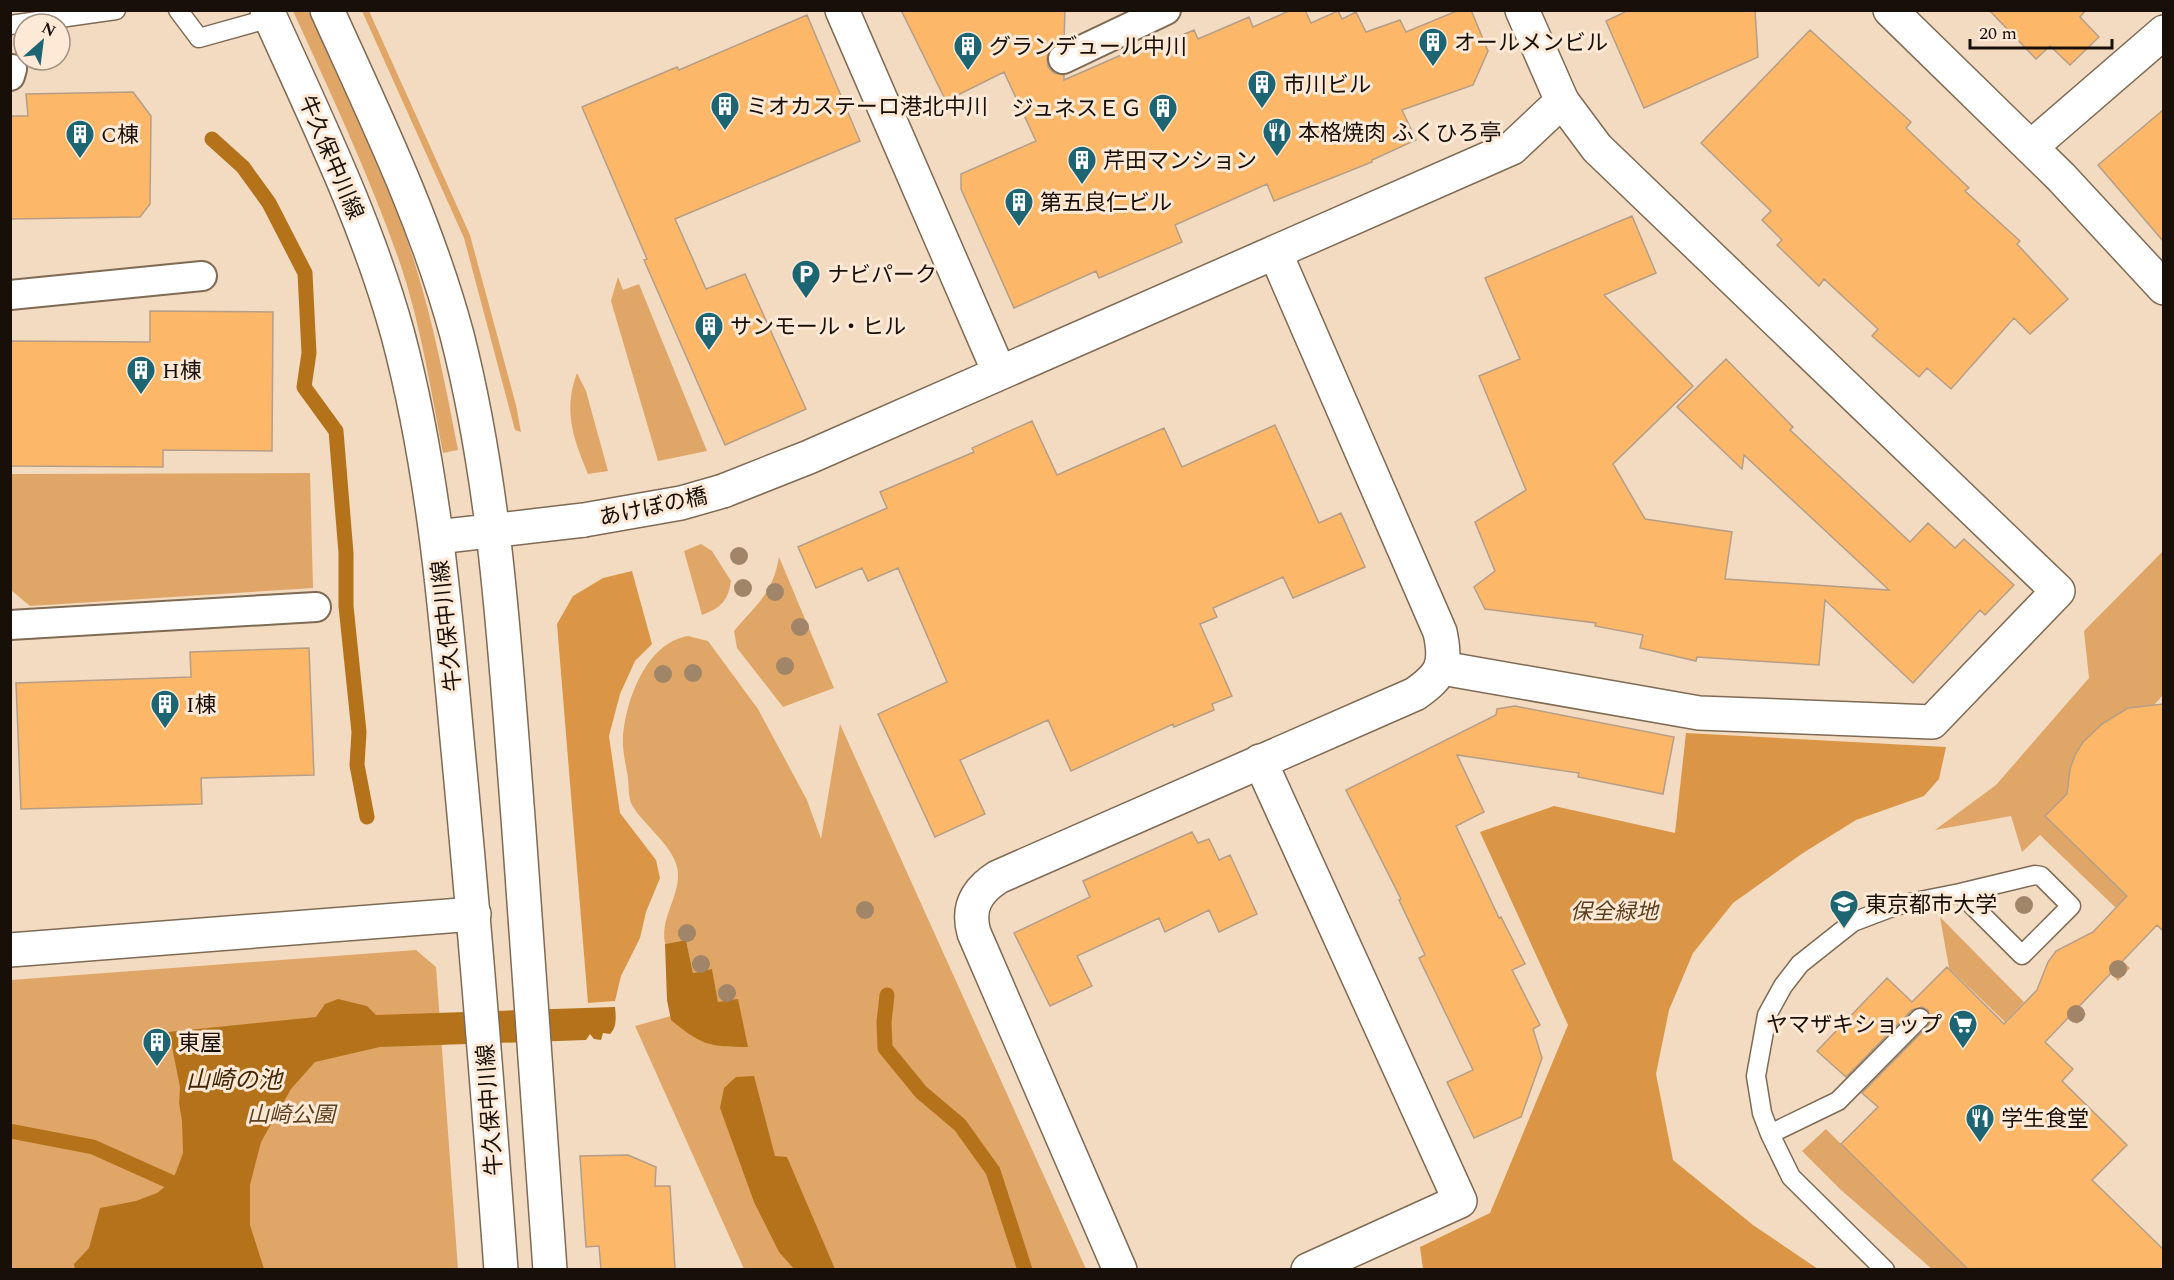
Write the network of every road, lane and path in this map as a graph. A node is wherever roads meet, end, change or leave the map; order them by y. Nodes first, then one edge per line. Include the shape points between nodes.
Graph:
1 (116, 10) edge
2 (178, 10) edge
3 (327, 10) edge
4 (842, 10) edge
5 (1522, 10) edge
6 (1890, 10) edge
7 (269, 14) edge
8 (1148, 14) edge
9 (10, 26) edge
10 (2163, 32) edge
11 (1063, 59) dead end
12 (1562, 101) junction
13 (2031, 147) junction
14 (1275, 252) junction
15 (202, 276) dead end
16 (2163, 288) edge
17 (10, 295) edge
18 (999, 372) junction
19 (494, 533) junction
20 (437, 537) junction
21 (316, 607) dead end
22 (10, 626) edge
23 (1442, 668) junction
24 (1260, 761) junction
25 (1960, 893) junction
26 (474, 914) junction
27 (10, 950) edge
28 (1920, 1018) dead end
29 (1770, 1134) junction
30 (501, 1269) edge
31 (550, 1269) edge
32 (1120, 1269) edge
33 (1308, 1269) edge
34 (1885, 1269) edge

1 - 9 lane
2 - 7 lane via 199,38
3 - 19 street via 400,175 456,333 476,418
4 - 18 street
5 - 12 street
6 - 13 street
7 - 20 street, 牛久保中川線 via 346,183 379,274 412,398
8 - 11 street
10 - 13 street
12 - 14 street, あけぼの橋 via 1512,148
12 - 23 street via 1597,148 2058,591 1932,722 1699,713
13 - 16 street
14 - 18 street, あけぼの橋
14 - 23 street via 1440,632
15 - 17 street
18 - 19 street, あけぼの橋, bridge via 723,491 681,503
19 - 20 street, あけぼの橋
19 - 31 street
20 - 26 street, 牛久保中川線
21 - 22 street
23 - 24 street via 1415,694
24 - 32 street via 998,877 974,901 974,933
24 - 33 street via 1460,1201
25 - 25 lane via 2038,875 2071,906 2022,955
25 - 29 lane via 1874,912 1834,935 1800,964 1767,1016 1761,1043 1756,1076
26 - 27 street
26 - 30 street, 牛久保中川線
28 - 29 lane via 1838,1101
29 - 34 lane via 1791,1177

